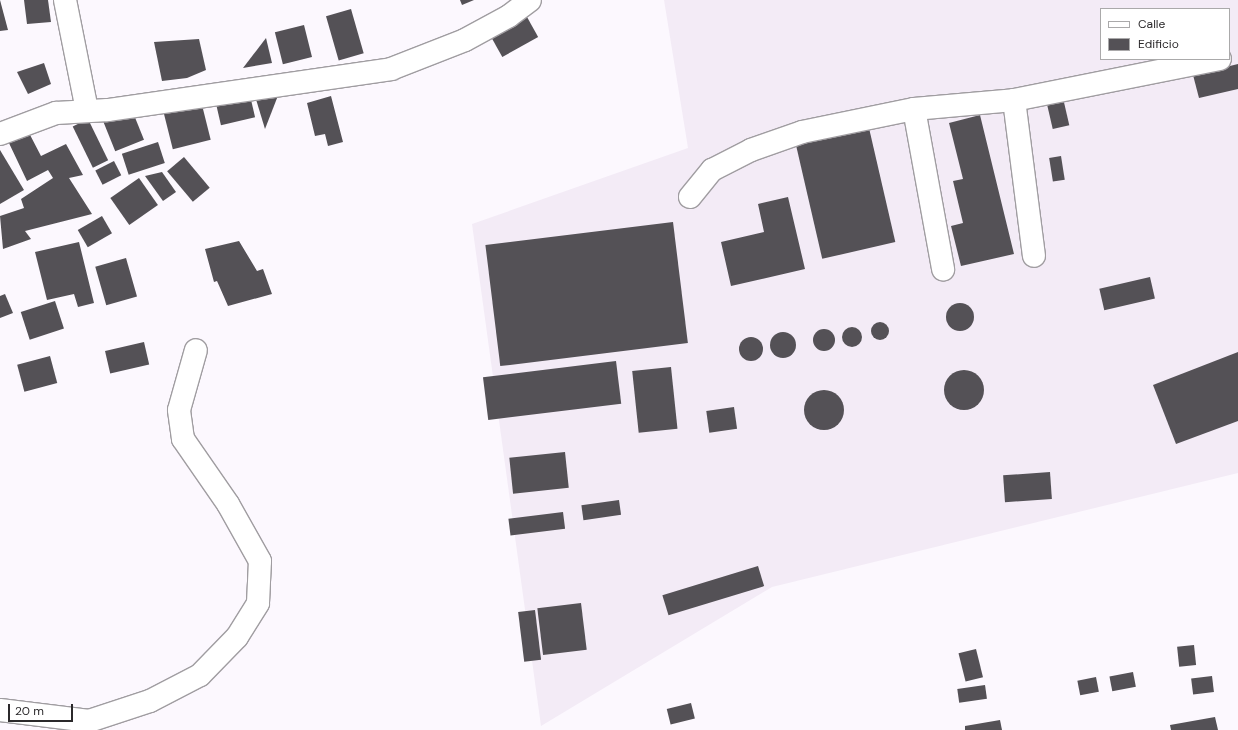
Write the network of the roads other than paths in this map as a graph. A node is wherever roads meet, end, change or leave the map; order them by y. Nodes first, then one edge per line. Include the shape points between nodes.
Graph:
1 (65, 0) edge
2 (530, 0) edge
3 (1215, 60) edge
4 (1014, 100) junction
5 (914, 108) junction
6 (87, 110) junction
7 (0, 134) edge
8 (690, 197) dead end
9 (1034, 256) dead end
10 (943, 269) dead end
11 (196, 350) dead end
12 (0, 710) edge

1 - 6 street
2 - 6 street via 509,16 465,40 390,69 115,109
3 - 4 street
4 - 5 street
4 - 9 street
5 - 8 street via 802,132 751,150 712,170
5 - 10 street
6 - 7 street via 56,113
11 - 12 street via 179,410 183,439 228,504 260,561 258,603 237,637 200,675 150,701 89,721

